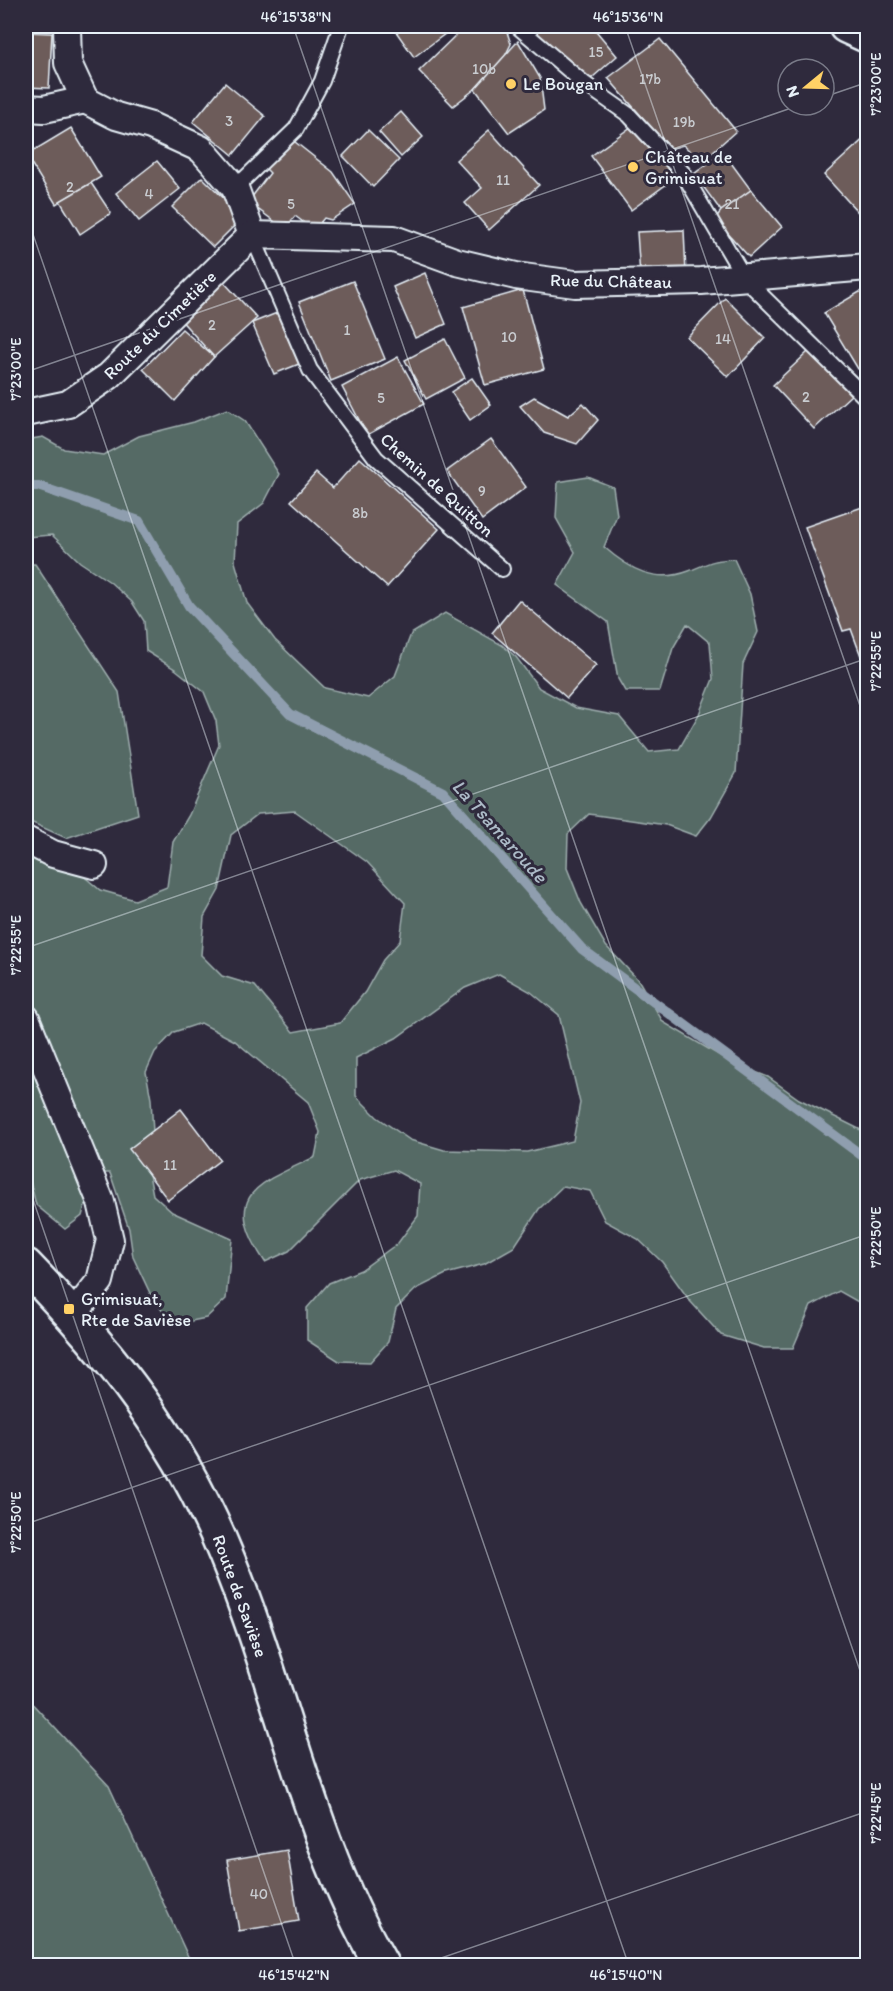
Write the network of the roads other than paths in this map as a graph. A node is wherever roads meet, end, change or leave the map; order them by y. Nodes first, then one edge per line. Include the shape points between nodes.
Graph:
1 (68, 26) edge
2 (342, 26) edge
3 (517, 26) edge
4 (846, 26) edge
5 (867, 36) edge
6 (85, 100) junction
7 (26, 108) edge
8 (235, 188) junction
9 (252, 235) junction
10 (867, 267) edge
11 (745, 279) junction
12 (867, 400) edge
13 (26, 413) edge
14 (502, 568) dead end
15 (26, 840) edge
16 (94, 866) dead end
17 (26, 1018) edge
18 (26, 1266) edge
19 (73, 1315) junction
20 (382, 1965) edge

1 - 6 street via 68,63
2 - 8 lane via 322,81 297,129
3 - 11 lane via 568,71 629,115 683,173
4 - 5 street
6 - 7 street via 45,109
6 - 8 street via 201,149
8 - 9 street
9 - 11 street, Rue du Château via 394,239 457,262 575,284
9 - 13 street, Route du Cimetière via 109,376 68,404
9 - 14 lane, Chemin de Quitton via 310,370 369,450
10 - 11 street, Rue du Château
11 - 12 lane
15 - 16 street via 53,854
17 - 19 street via 101,1202 110,1240 100,1281
18 - 19 street, Route de Savièse
19 - 20 street, Route de Savièse via 141,1398 207,1510 249,1617 323,1843

